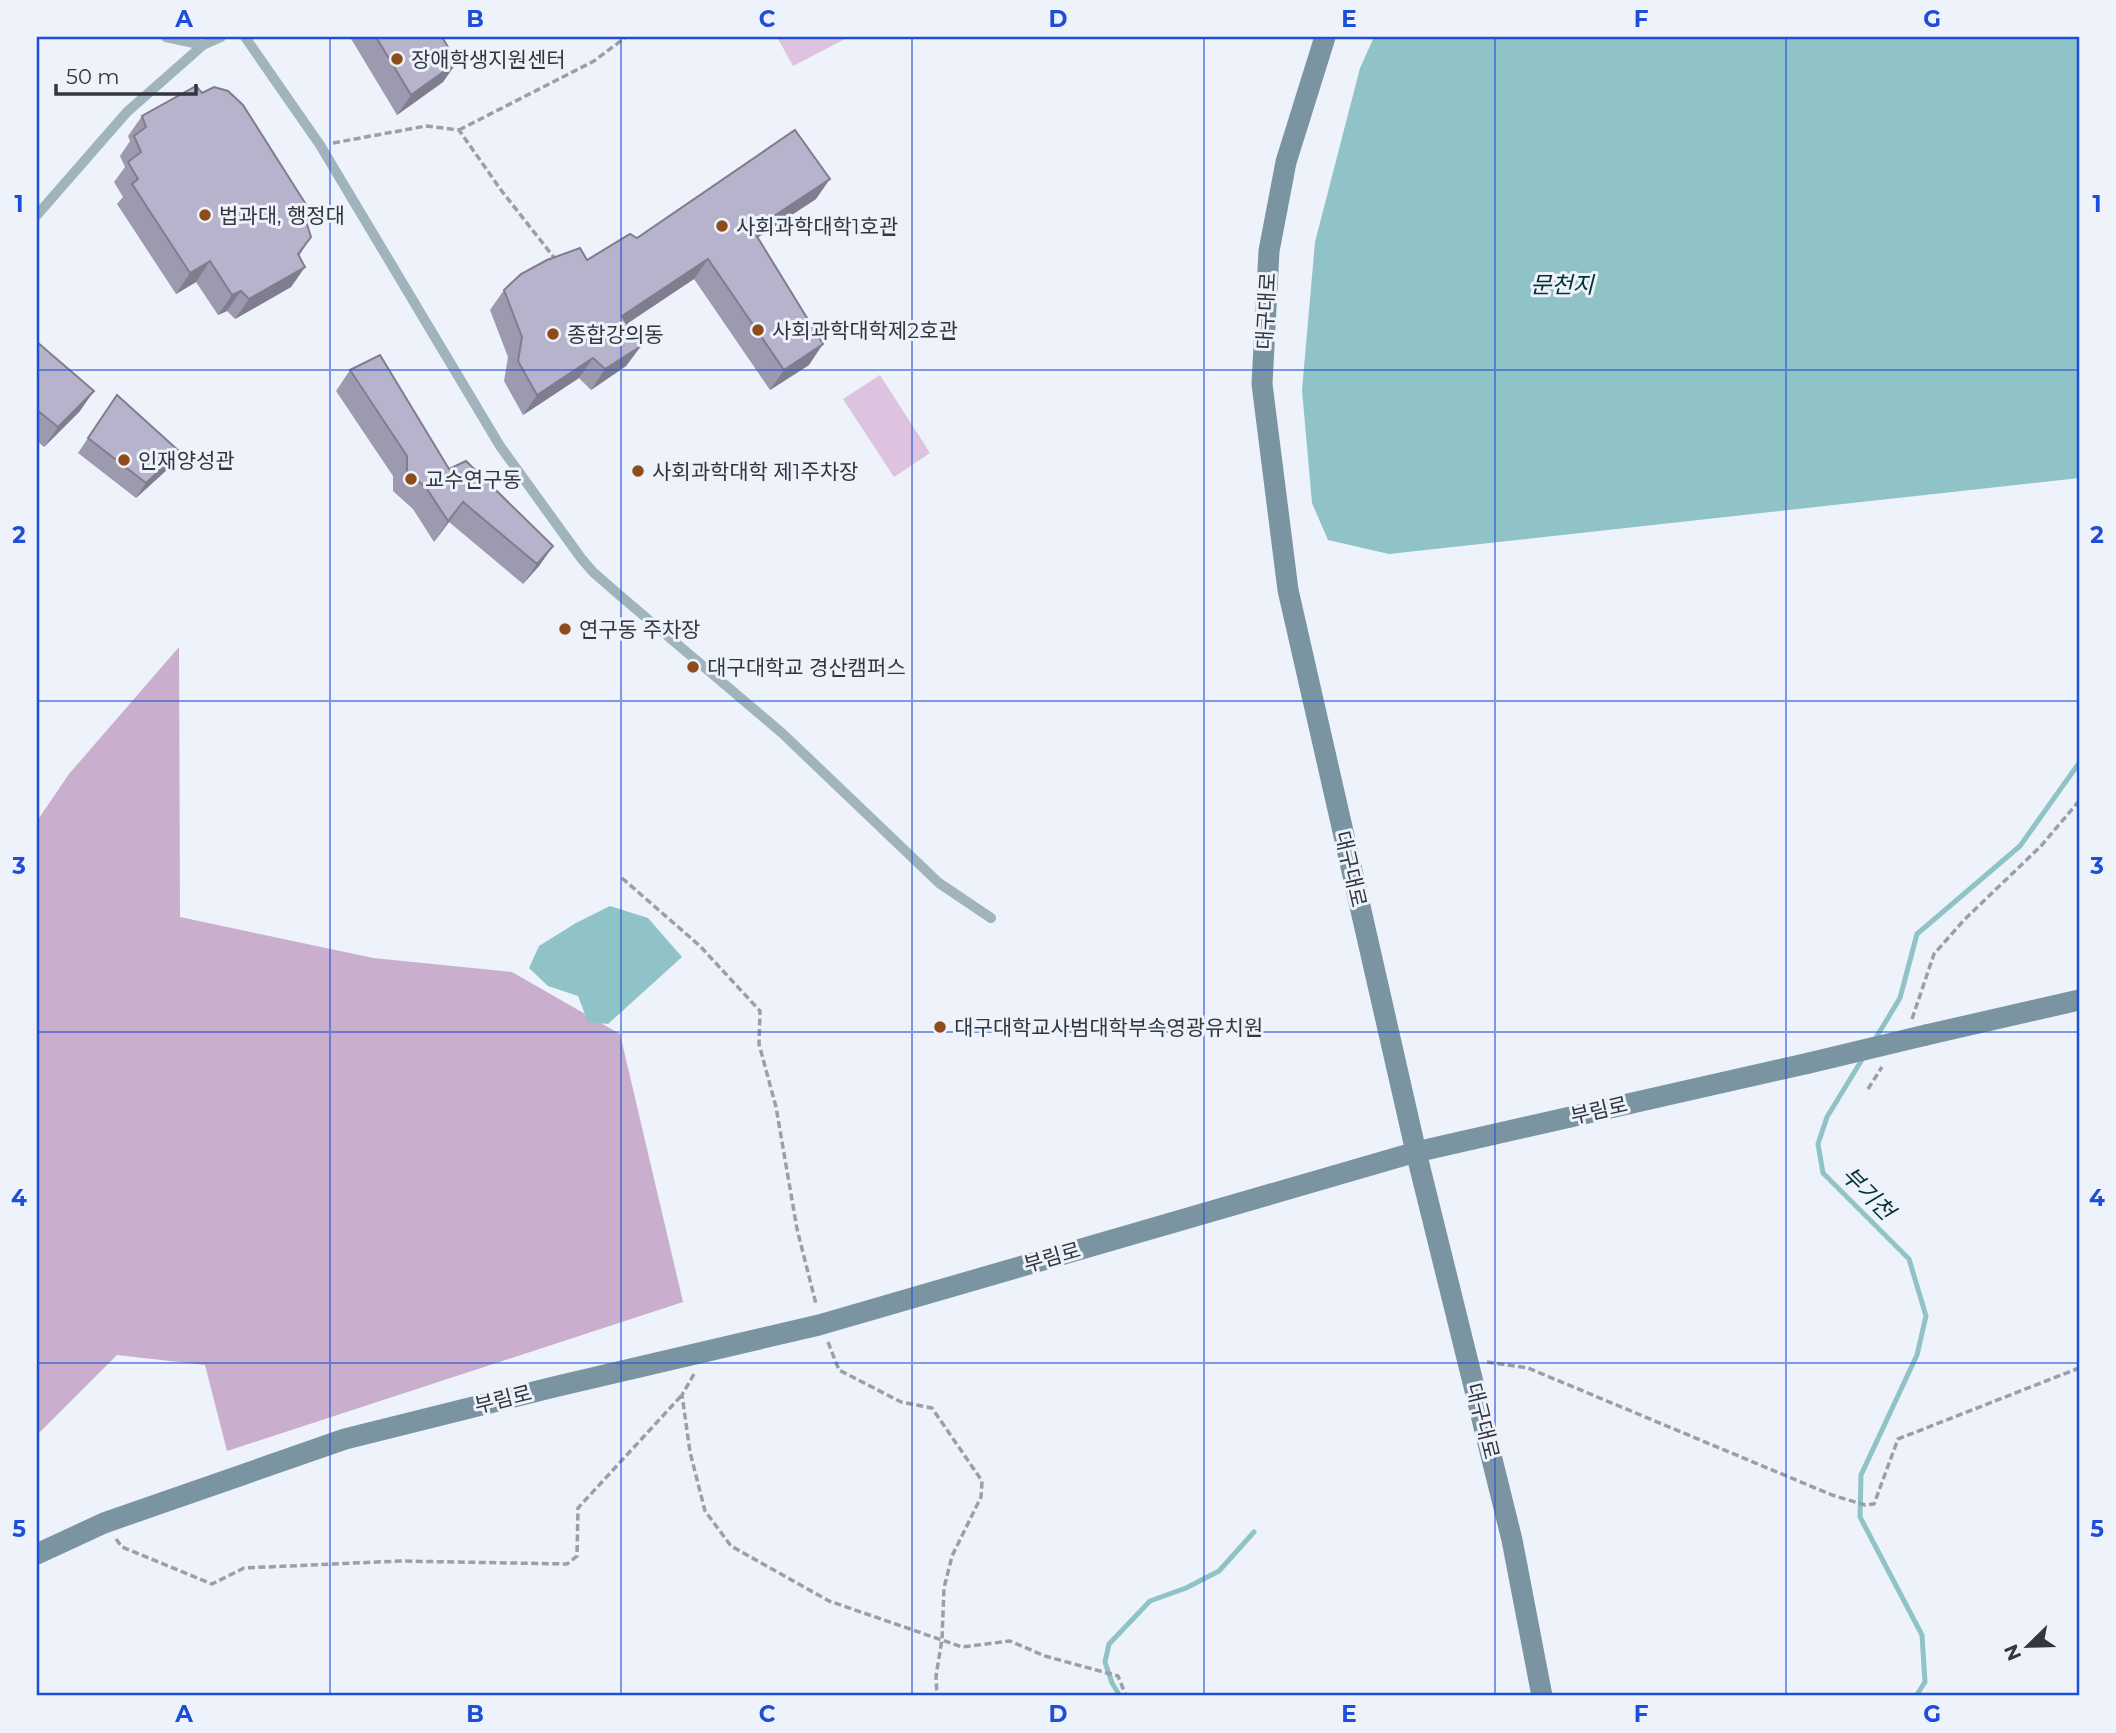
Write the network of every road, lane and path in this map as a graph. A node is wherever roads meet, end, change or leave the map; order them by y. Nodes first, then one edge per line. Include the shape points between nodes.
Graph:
1 (166, 37) edge
2 (220, 37) edge
3 (245, 37) edge
4 (626, 37) edge
5 (1325, 37) edge
6 (203, 45) junction
7 (459, 130) junction
8 (320, 145) junction
9 (37, 215) edge
10 (557, 261) edge
11 (2079, 801) edge
12 (622, 878) dead end
13 (991, 918) dead end
14 (2079, 1000) edge
15 (1917, 1029) junction
16 (1882, 1067) dead end
17 (1868, 1089) dead end
18 (1416, 1152) junction
19 (816, 1304) dead end
20 (827, 1340) dead end
21 (708, 1351) junction
22 (1467, 1359) junction
23 (2079, 1368) edge
24 (682, 1395) junction
25 (104, 1523) junction
26 (37, 1554) edge
27 (942, 1639) junction
28 (937, 1696) edge
29 (1126, 1696) edge
30 (1542, 1696) edge

1 - 6 lane
2 - 6 lane
3 - 8 lane
4 - 7 path via 594,61
5 - 18 street, 대구대로 via 1286,162 1269,251 1262,384 1288,590
6 - 9 lane via 127,112
7 - 8 path via 426,126
7 - 10 path
8 - 13 lane via 500,446 593,572 782,733 939,883
11 - 15 path via 1934,954 1915,1013
12 - 19 path via 700,946 760,1011 759,1044
14 - 15 street, 부림로
15 - 18 street, 부림로, bridge via 1809,1063
16 - 17 path
18 - 21 street, 부림로 via 819,1325
18 - 22 street, 대구대로
20 - 27 path via 839,1370 901,1402 932,1408 982,1481 981,1497 952,1556 944,1588
21 - 24 path
21 - 25 street, 부림로 via 345,1439
22 - 23 path via 1528,1368 1865,1505 1874,1504 1898,1439
22 - 30 street, 대구대로 via 1513,1540
24 - 25 path via 578,1508 577,1556 567,1564 400,1561 244,1568 212,1584 122,1547
24 - 27 path via 705,1511 731,1546 829,1601
25 - 26 street, 부림로
27 - 28 path
27 - 29 path via 962,1647 1010,1641 1118,1676

